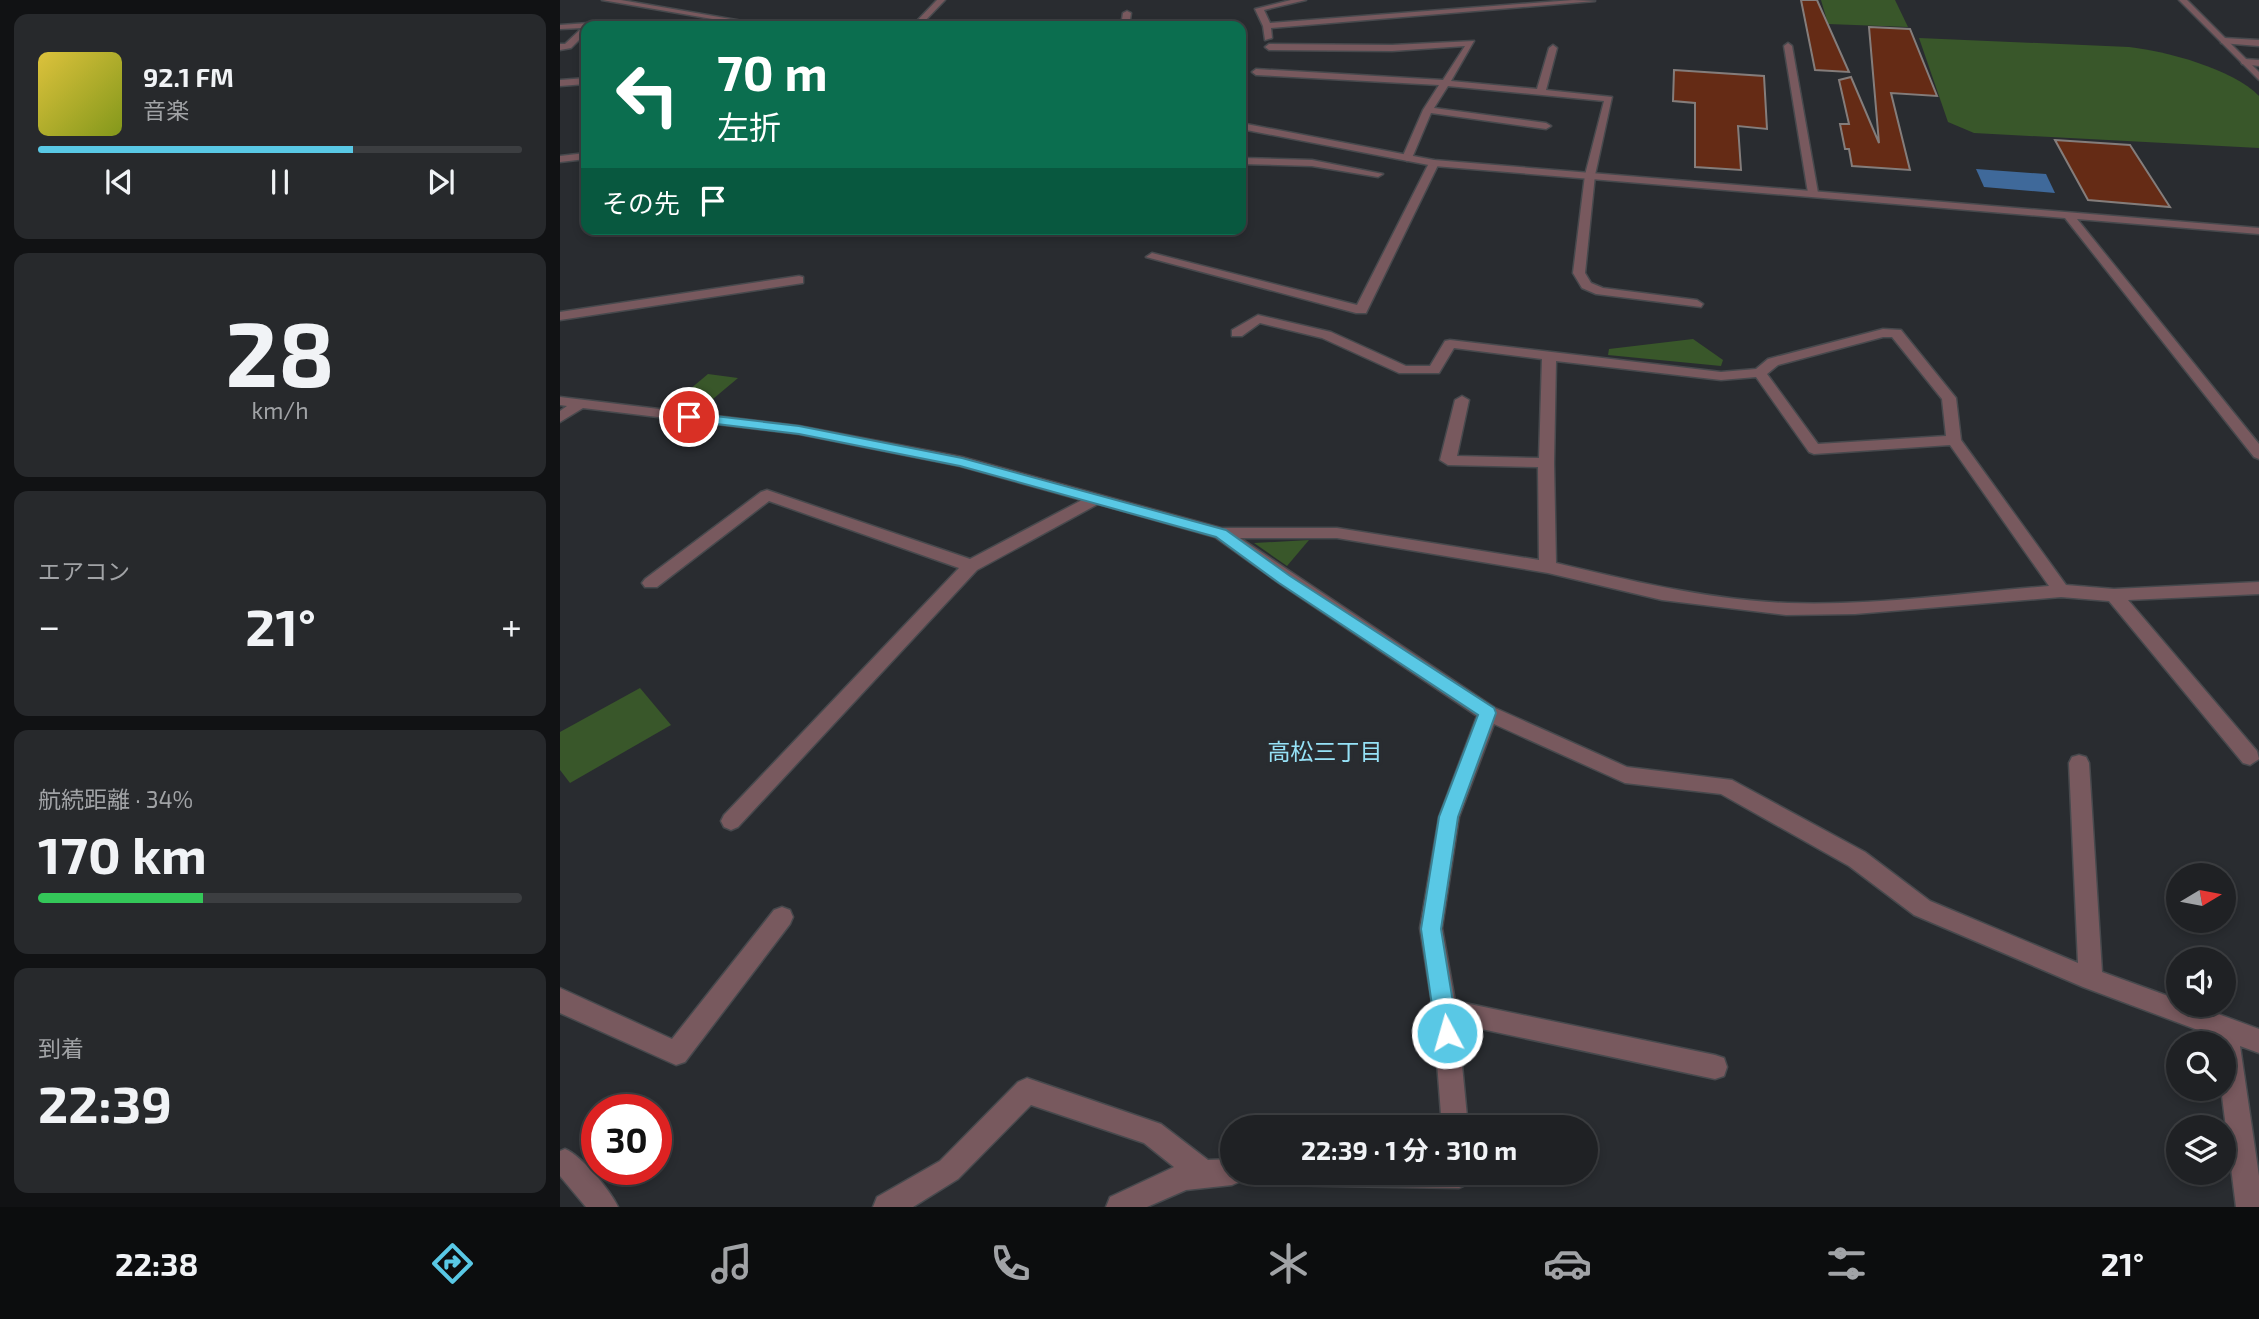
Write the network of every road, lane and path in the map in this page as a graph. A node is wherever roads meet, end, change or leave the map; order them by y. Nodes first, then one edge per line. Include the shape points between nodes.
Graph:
1 (606, 0) edge
2 (941, 0) edge
3 (1303, 0) edge
4 (2182, 0) edge
5 (1591, 1) edge
6 (1523, 3) edge
7 (1127, 13) dead end
8 (736, 21) edge
9 (921, 21) edge
10 (1126, 21) edge
11 (1267, 26) junction
12 (560, 27) edge
13 (581, 27) edge
14 (581, 34) edge
15 (2224, 41) junction
16 (2259, 43) edge
17 (1788, 46) dead end
18 (560, 47) edge
19 (1269, 47) junction
20 (1553, 48) dead end
21 (2245, 62) junction
22 (2259, 63) edge
23 (2259, 77) edge
24 (581, 81) edge
25 (560, 83) edge
26 (1445, 83) junction
27 (1541, 92) junction
28 (1428, 110) junction
29 (1546, 126) dead end
30 (1246, 127) edge
31 (581, 157) edge
32 (1407, 158) junction
33 (560, 159) edge
34 (1246, 161) edge
35 (1434, 163) junction
36 (1378, 174) dead end
37 (1590, 175) junction
38 (1813, 193) junction
39 (2068, 215) junction
40 (2259, 231) edge
41 (1152, 257) dead end
42 (799, 280) dead end
43 (1698, 304) dead end
44 (560, 316) edge
45 (1237, 332) dead end
46 (1549, 356) junction
47 (1760, 373) junction
48 (1462, 400) dead end
49 (560, 401) edge
50 (579, 404) junction
51 (560, 418) edge
52 (1954, 440) junction
53 (2259, 454) edge
54 (1546, 463) junction
55 (1097, 498) junction
56 (1221, 533) junction
57 (971, 566) junction
58 (1548, 567) junction
59 (651, 583) dead end
60 (2259, 588) edge
61 (2061, 591) junction
62 (2114, 595) junction
63 (1488, 713) junction
64 (2249, 757) dead end
65 (2079, 763) dead end
66 (731, 821) dead end
67 (782, 917) dead end
68 (2091, 979) junction
69 (560, 999) edge
70 (1445, 1010) junction
71 (2225, 1030) junction
72 (2259, 1041) edge
73 (1715, 1067) dead end
74 (1454, 1115) edge
75 (565, 1162) dead end
76 (1201, 1171) junction
77 (1220, 1172) edge
78 (604, 1207) edge
79 (887, 1207) edge
80 (1120, 1207) edge
81 (2250, 1207) edge

1 - 8 street
2 - 9 street
3 - 11 street via 1258,9
4 - 15 street
5 - 6 street
6 - 11 street
7 - 10 street
11 - 19 street
12 - 13 street
14 - 18 street
15 - 16 street
15 - 21 street
17 - 38 street
19 - 26 street via 1252,72
19 - 26 street via 1471,43
20 - 27 street
21 - 22 street
21 - 23 street
24 - 25 street
26 - 27 street
26 - 28 street
27 - 37 street via 1609,99
28 - 29 street
28 - 32 street
30 - 32 street
31 - 33 street
32 - 35 street
34 - 36 street via 1312,163
35 - 37 street
35 - 41 street via 1361,310
37 - 38 street
37 - 43 street via 1579,274 1586,285 1600,291
38 - 39 street
39 - 40 street
39 - 53 street
42 - 44 street
45 - 46 street via 1258,319 1326,335 1404,370 1434,370 1450,344
46 - 47 street via 1721,376
46 - 54 street
47 - 52 street via 1814,449
47 - 52 street via 1773,362 1896,333 1949,398
48 - 54 street via 1448,460
49 - 50 street
50 - 51 street
50 - 55 street via 799,430 962,463
52 - 61 street
54 - 58 street
55 - 56 street
55 - 57 street
56 - 58 street via 1336,533
56 - 63 street
57 - 59 street via 767,495
57 - 66 street
58 - 61 street via 1662,594 1786,608 1855,608
60 - 62 street
61 - 62 street
62 - 64 street
63 - 68 street via 1625,775 1725,786 1857,859 1922,908
63 - 70 street via 1449,817 1431,929
65 - 68 street
67 - 69 street via 676,1053
68 - 71 street
70 - 73 street
70 - 74 street
71 - 72 street
71 - 81 street
75 - 78 street
76 - 77 street
76 - 79 street via 1152,1133 1027,1091 949,1170
76 - 80 street via 1156,1186

